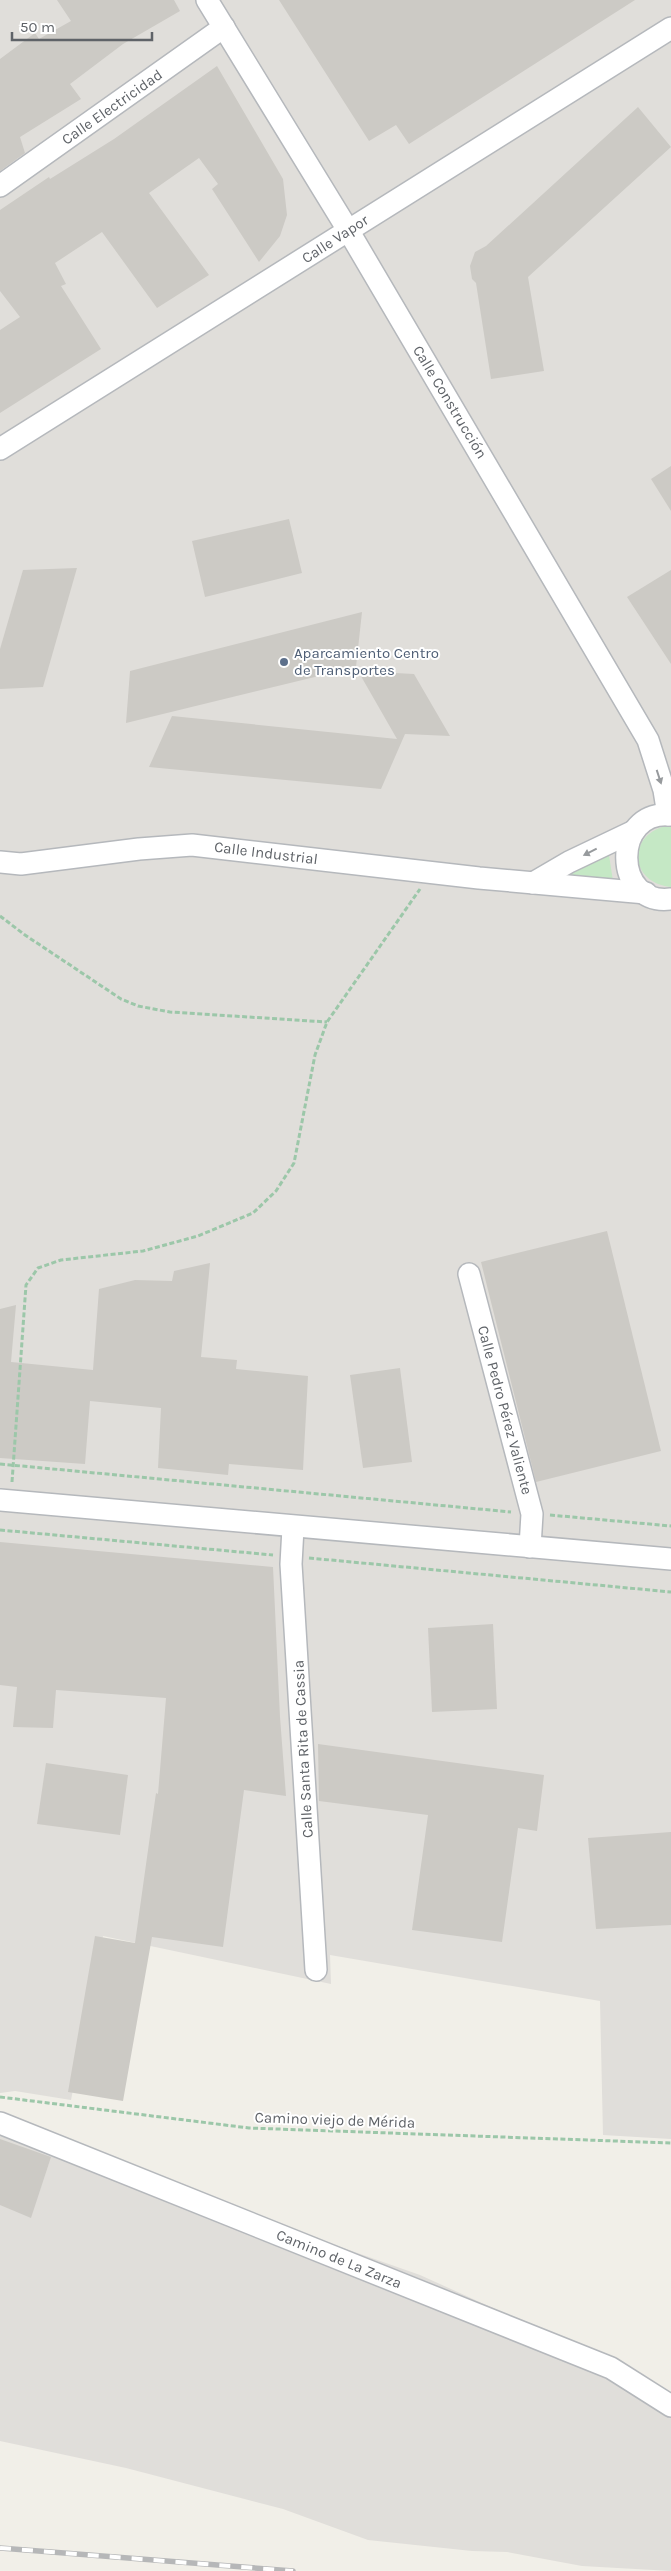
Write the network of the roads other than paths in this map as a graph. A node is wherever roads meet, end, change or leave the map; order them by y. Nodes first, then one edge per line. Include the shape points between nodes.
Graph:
1 (207, 0) edge
2 (224, 28) junction
3 (671, 28) edge
4 (0, 186) edge
5 (348, 230) junction
6 (0, 450) edge
7 (648, 740) junction
8 (671, 758) edge
9 (670, 815) edge
10 (634, 831) junction
11 (0, 862) edge
12 (533, 883) junction
13 (646, 894) junction
14 (669, 899) edge
15 (469, 1274) dead end
16 (5, 1501) edge
17 (293, 1528) junction
18 (530, 1547) junction
19 (671, 1559) edge
20 (316, 1970) dead end
21 (0, 2123) edge
22 (671, 2406) edge

1 - 2 street, Calle Construcción
2 - 4 street, Calle Electricidad
2 - 5 street, Calle Construcción
3 - 5 street, Calle Vapor
5 - 6 street, Calle Vapor
5 - 7 street, Calle Construcción
7 - 8 street
7 -> 9 street, Calle Construcción
9 - 10 street via 656,816
10 -> 12 street via 568,862
10 - 13 street via 625,858 628,872
11 - 12 street, Calle Industrial via 21,864 192,845
12 - 13 street, Calle Industrial
13 - 14 street, Calle Industrial
15 - 18 street, Calle Pedro Pérez Valiente via 532,1514
16 - 17 street
17 - 18 street
17 - 20 street, Calle Santa Rita de Cassia via 291,1556
18 - 19 street
21 - 22 street, Camino de La Zarza via 611,2368

